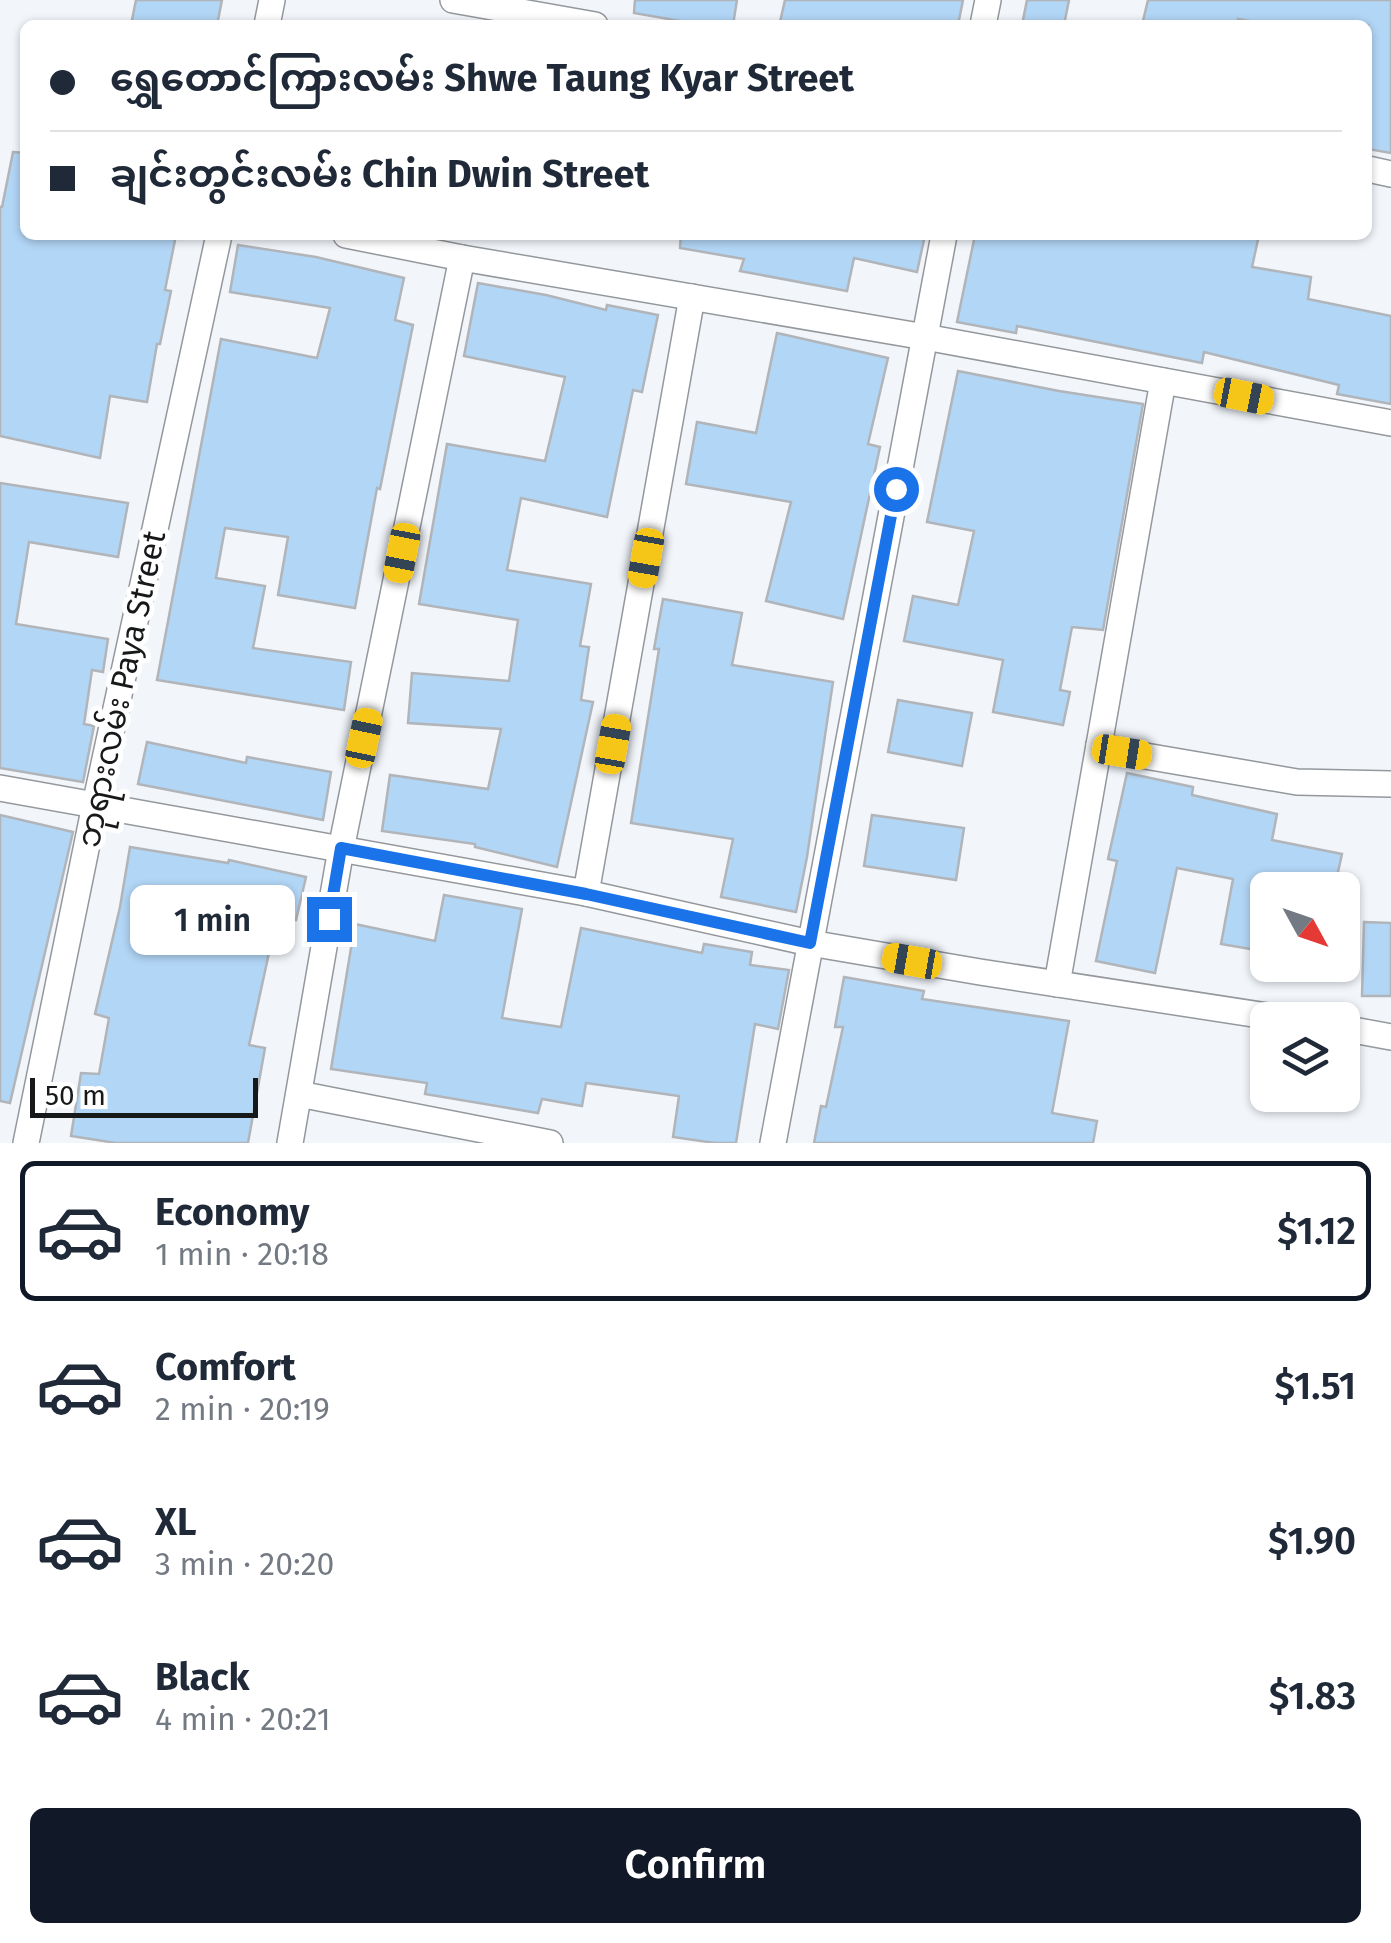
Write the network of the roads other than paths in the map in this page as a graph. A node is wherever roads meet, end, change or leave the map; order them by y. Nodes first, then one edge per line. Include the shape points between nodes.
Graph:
1 (453, 0) edge
2 (567, 20) edge
3 (218, 240) edge
4 (371, 240) edge
5 (943, 240) edge
6 (462, 258) junction
7 (692, 298) junction
8 (925, 337) junction
9 (1163, 381) junction
10 (1391, 424) edge
11 (1099, 745) junction
12 (1391, 784) edge
13 (0, 788) edge
14 (95, 805) junction
15 (341, 848) junction
16 (586, 894) junction
17 (810, 943) junction
18 (1057, 984) junction
19 (1250, 1013) edge
20 (1360, 1031) edge
21 (1391, 1037) edge
22 (299, 1094) junction
23 (26, 1143) edge
24 (290, 1143) edge
25 (550, 1143) edge
26 (773, 1143) edge

1 - 2 street
3 - 14 street, ဘုရားလမ်း Paya Street
4 - 6 street
5 - 8 street
6 - 7 street
6 - 15 street
7 - 8 street
7 - 16 street
8 - 9 street
8 - 17 street
9 - 10 street
9 - 11 street
11 - 12 street via 1298,782
11 - 18 street
13 - 14 street
14 - 15 street
14 - 23 street, ဘုရားလမ်း Paya Street
15 - 16 street
15 - 22 street
16 - 17 street
17 - 18 street
17 - 26 street
18 - 19 street
20 - 21 street
22 - 24 street
22 - 25 street

